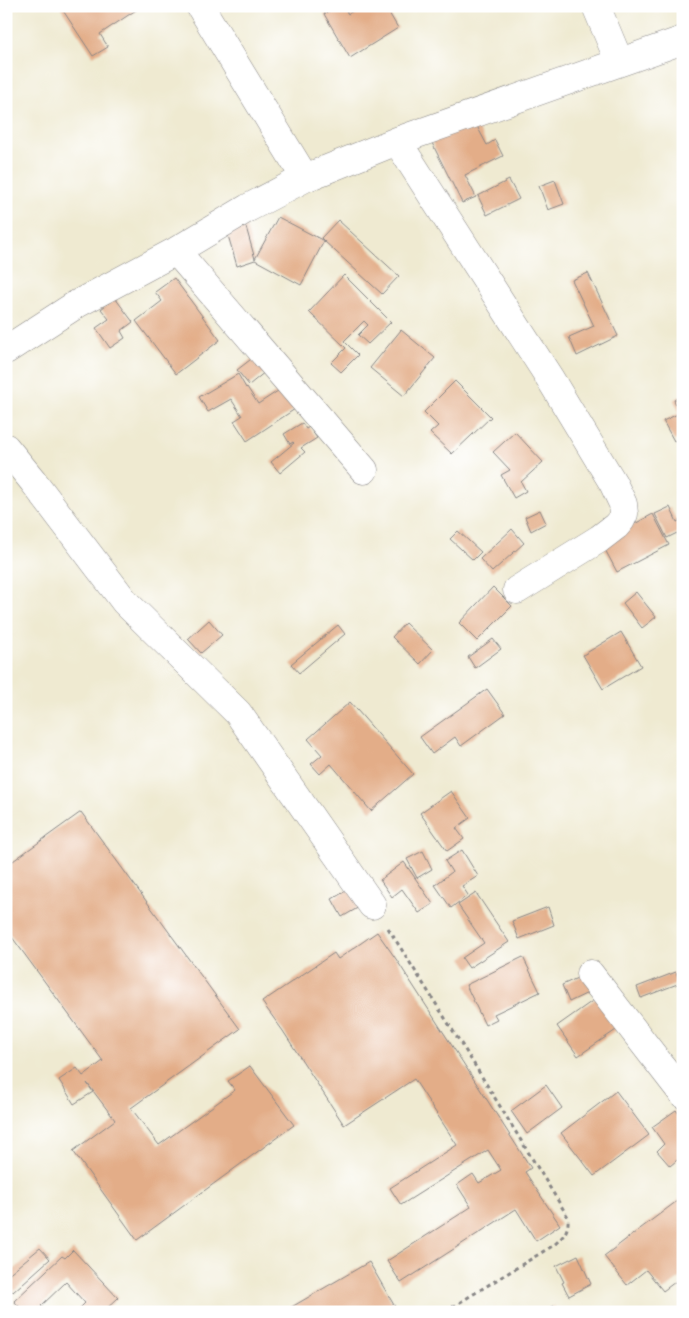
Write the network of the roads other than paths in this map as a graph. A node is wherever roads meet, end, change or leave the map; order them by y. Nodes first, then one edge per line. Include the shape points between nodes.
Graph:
1 (200, 6) edge
2 (596, 6) edge
3 (683, 40) edge
4 (619, 61) junction
5 (398, 141) junction
6 (305, 178) junction
7 (176, 251) junction
8 (6, 350) edge
9 (6, 448) edge
10 (364, 470) dead end
11 (516, 590) dead end
12 (372, 905) road end
13 (590, 974) dead end
14 (683, 1094) edge

1 - 6 street
2 - 4 street
3 - 4 street
4 - 5 street
5 - 6 street
5 - 11 street via 554,385 623,504 624,514 616,526
6 - 7 street
7 - 8 street via 76,304
7 - 10 street
9 - 12 street via 125,602 238,714
13 - 14 street

